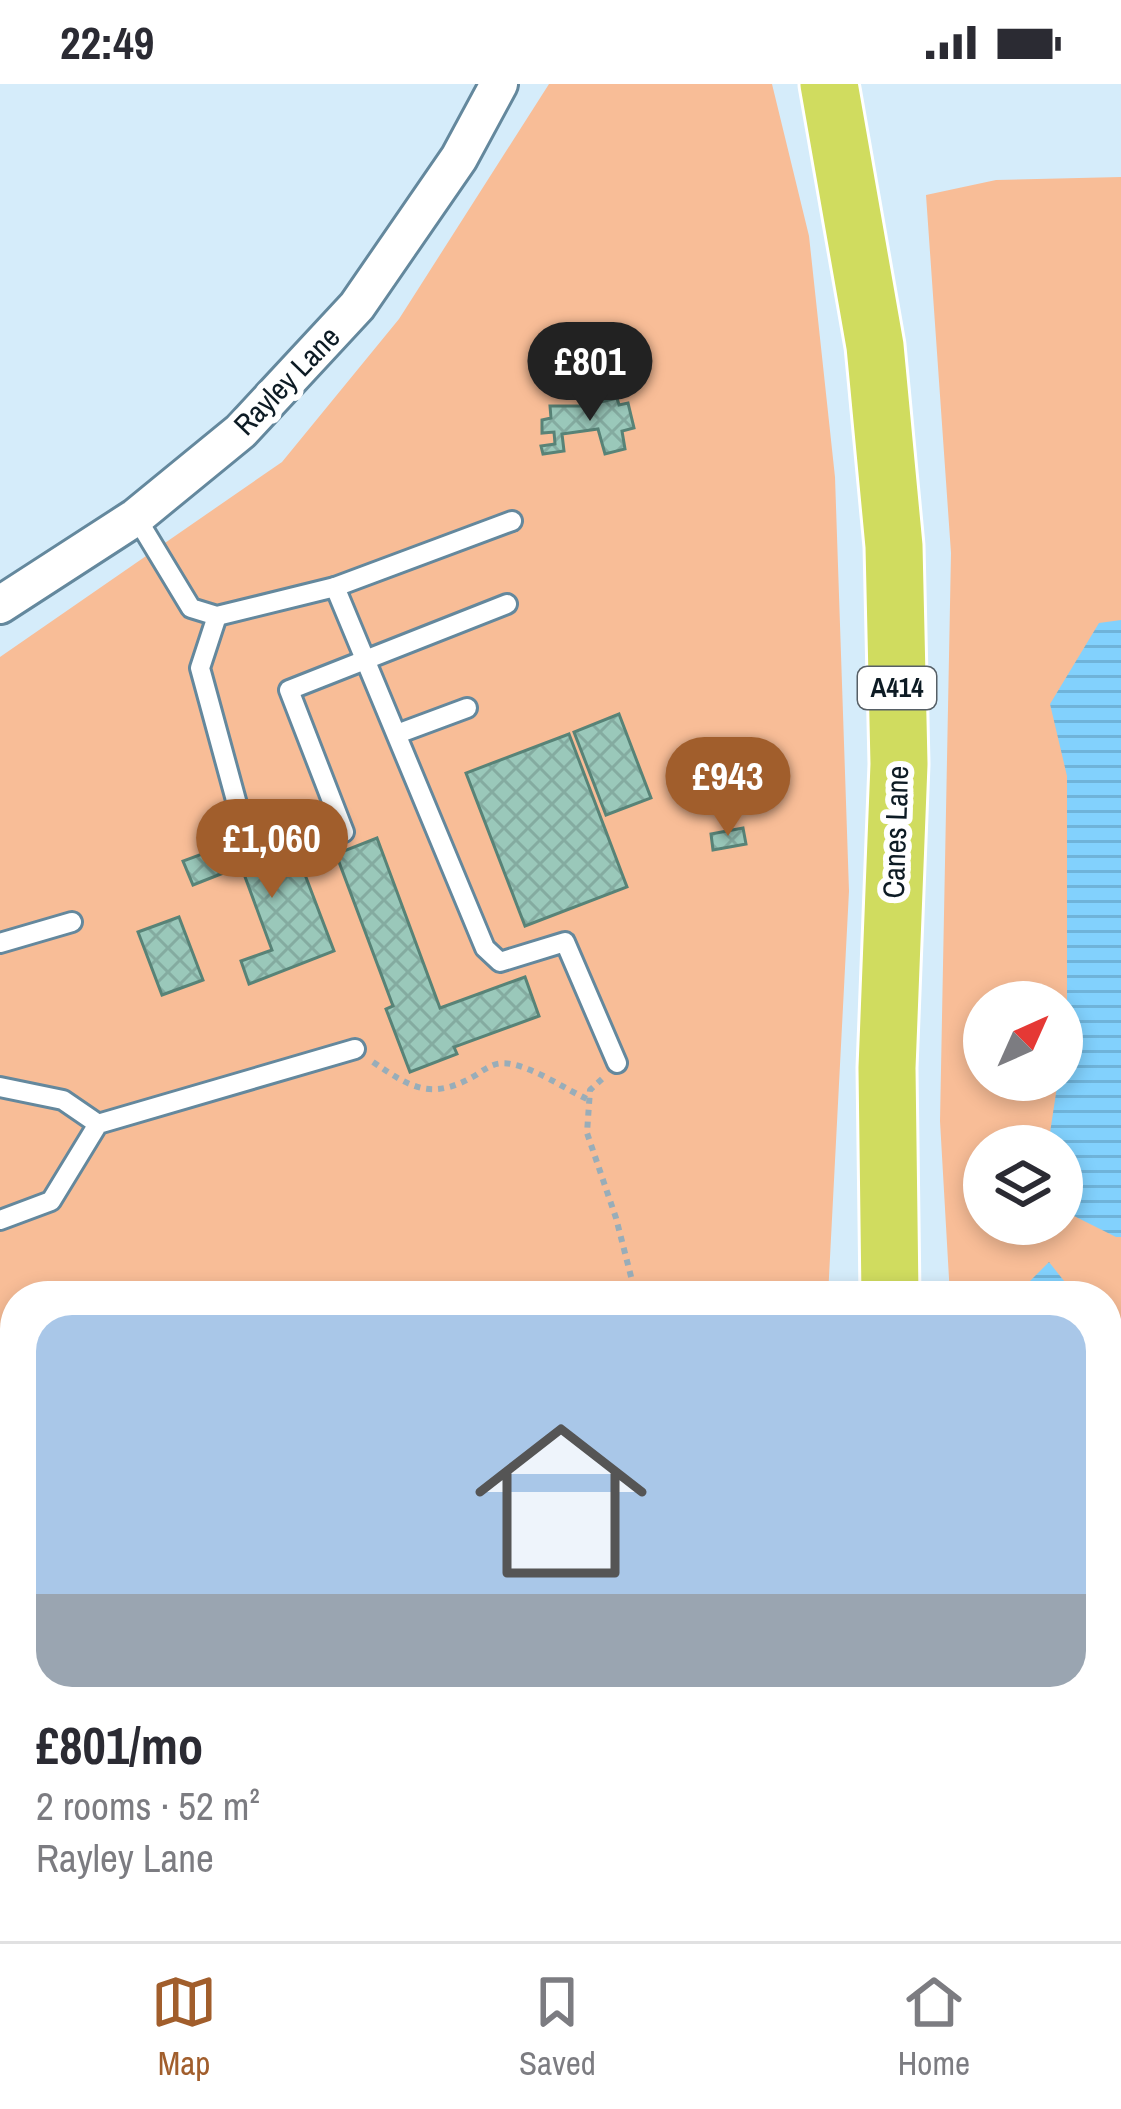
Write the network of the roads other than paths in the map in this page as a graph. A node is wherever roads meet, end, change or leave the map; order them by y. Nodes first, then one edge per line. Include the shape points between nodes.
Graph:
1 (499, 84) edge
2 (829, 84) edge
3 (136, 517) junction
4 (512, 520) dead end
5 (335, 586) junction
6 (507, 604) dead end
7 (0, 605) edge
8 (217, 616) junction
9 (365, 659) junction
10 (467, 708) dead end
11 (397, 734) junction
12 (238, 804) dead end
13 (344, 832) dead end
14 (72, 922) dead end
15 (0, 943) edge
16 (355, 1049) road end
17 (617, 1064) road end
18 (0, 1087) edge
19 (98, 1124) junction
20 (0, 1220) edge
21 (890, 1281) edge

1 - 3 street, Rayley Lane via 459,158 357,306 242,431
2 - 21 highway, Canes Lane / A414 via 875,346 894,546
3 - 7 street, Rayley Lane
3 - 8 lane via 191,608
4 - 5 lane
5 - 8 lane
5 - 9 lane
6 - 9 lane
8 - 12 lane via 200,668
9 - 11 lane
9 - 13 lane via 290,690
10 - 11 lane
11 - 17 lane via 485,948 500,962 565,942
14 - 15 lane
16 - 19 lane
18 - 19 lane via 63,1100
19 - 20 lane via 51,1201

